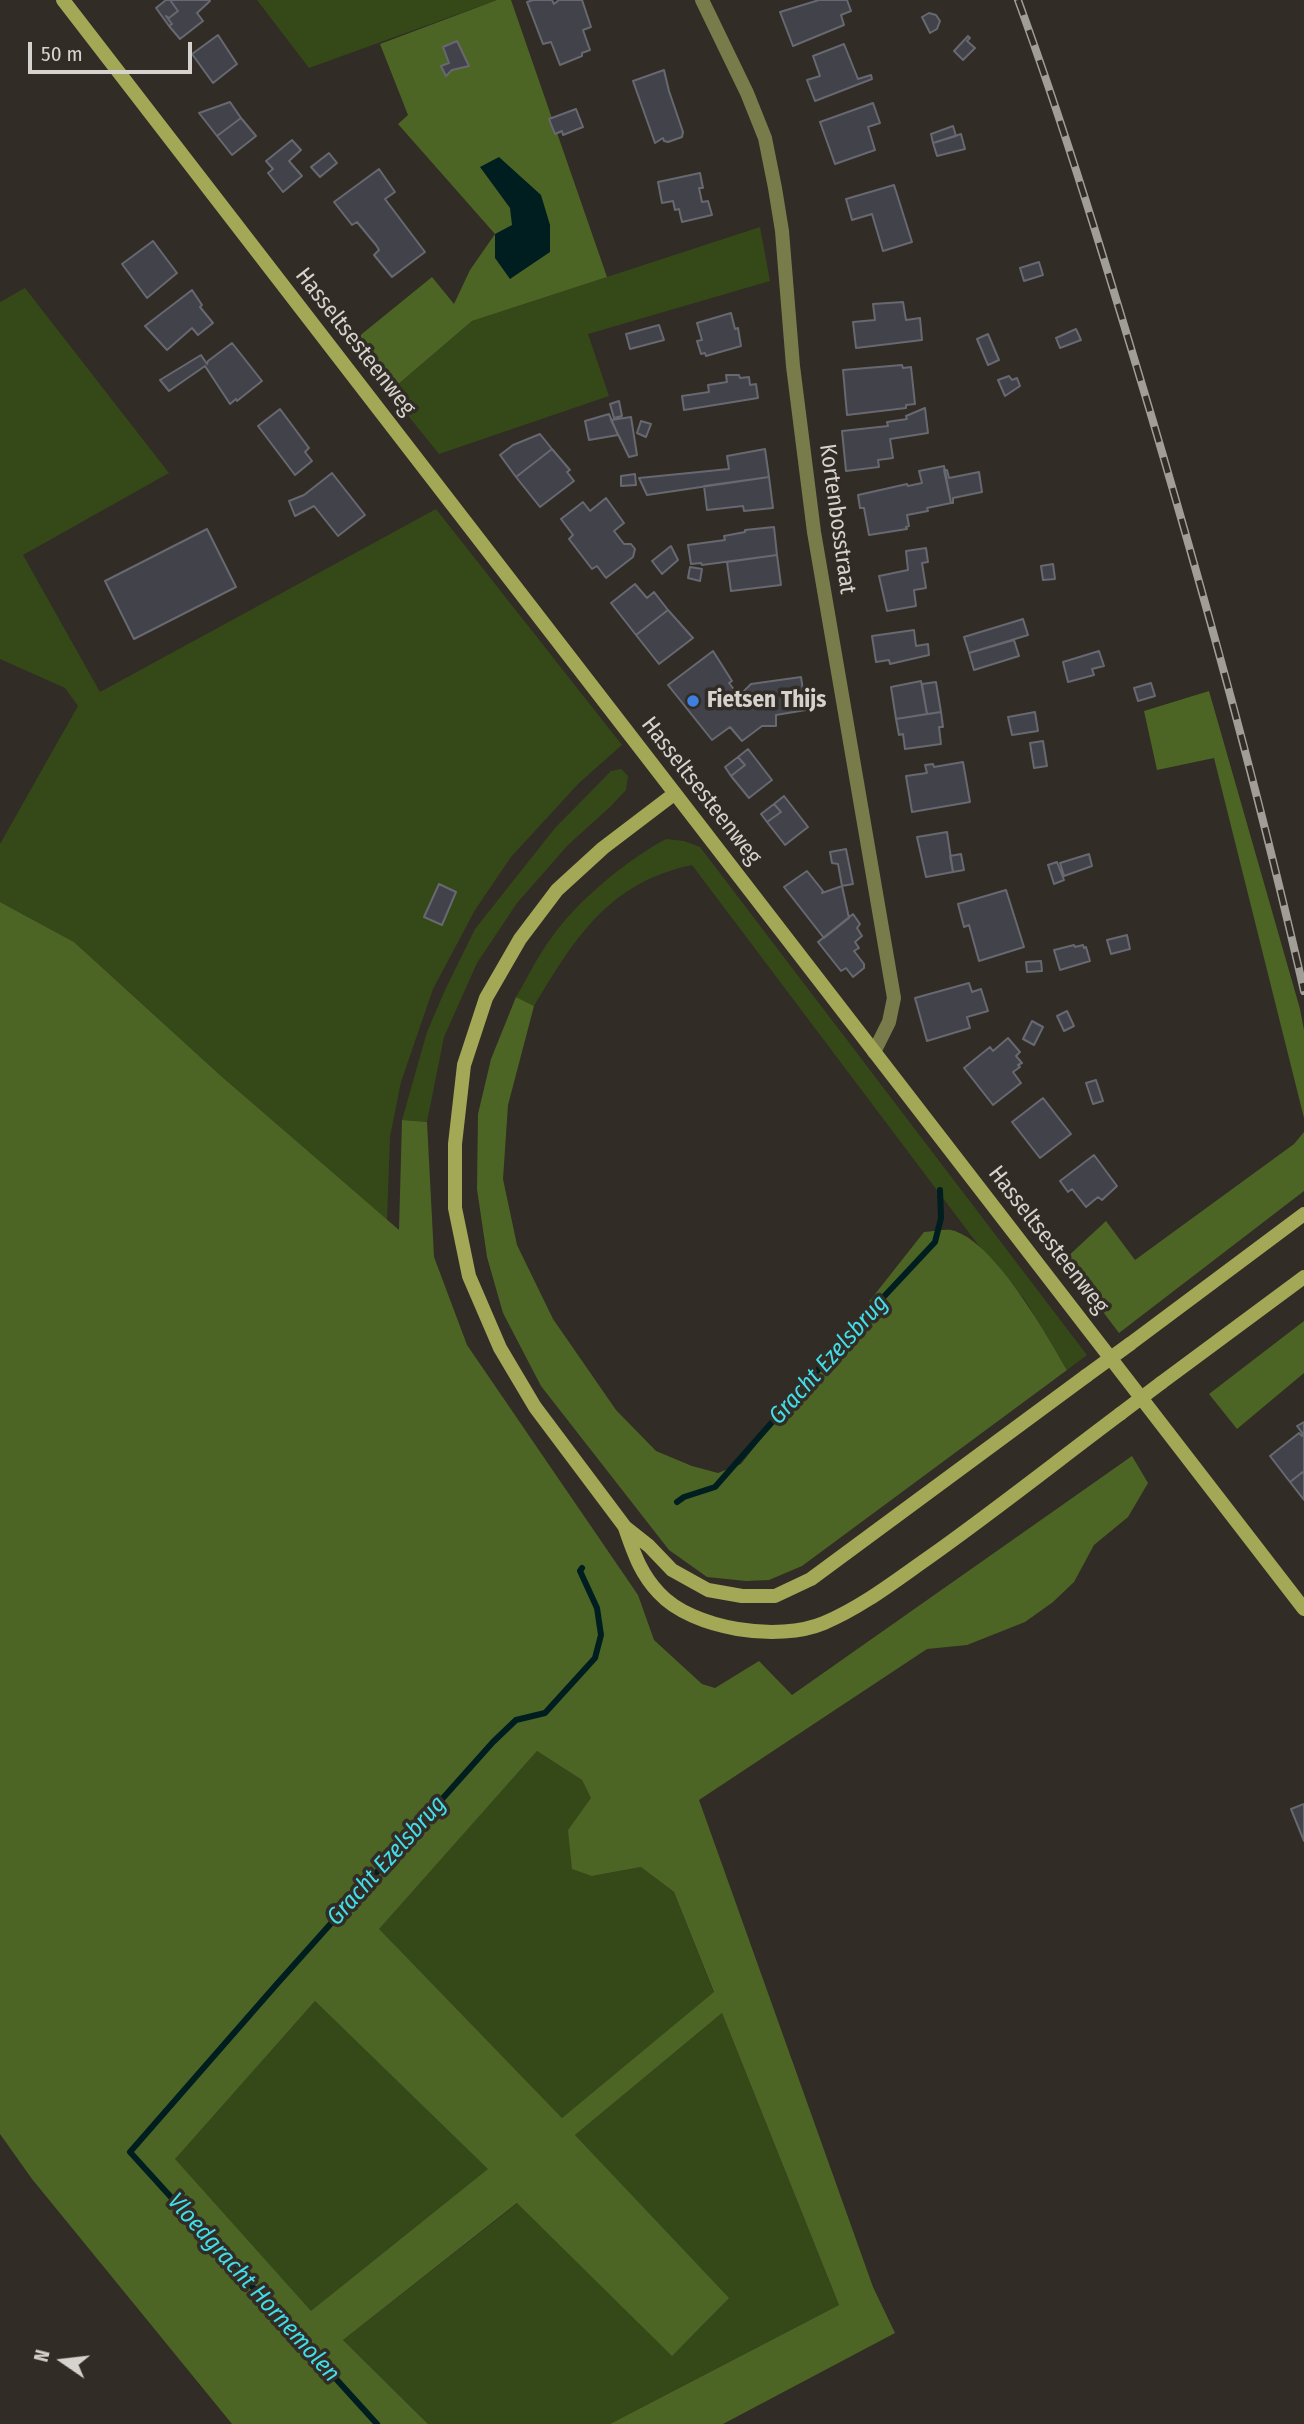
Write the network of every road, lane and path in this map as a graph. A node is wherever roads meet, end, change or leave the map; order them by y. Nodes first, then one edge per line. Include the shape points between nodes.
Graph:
1 (63, 0) edge
2 (702, 0) edge
3 (674, 794) junction
4 (874, 1052) junction
5 (1303, 1214) edge
6 (1304, 1277) edge
7 (625, 1527) junction
8 (1304, 1609) edge

1 - 3 main road, Hasseltsesteenweg
2 - 4 street, Kortenbosstraat via 765,138 775,188 814,532 894,998 889,1022
3 - 4 main road, Hasseltsesteenweg
3 - 7 main road via 557,890 520,939 486,998 464,1065 454,1144 455,1208 469,1276 500,1348 535,1407
4 - 8 main road, Hasseltsesteenweg
5 - 7 main road, bridge via 811,1579 775,1596 708,1590 672,1570
6 - 7 main road, bridge via 952,1541 877,1594 823,1623 790,1631 741,1631 694,1617 660,1595 637,1564

